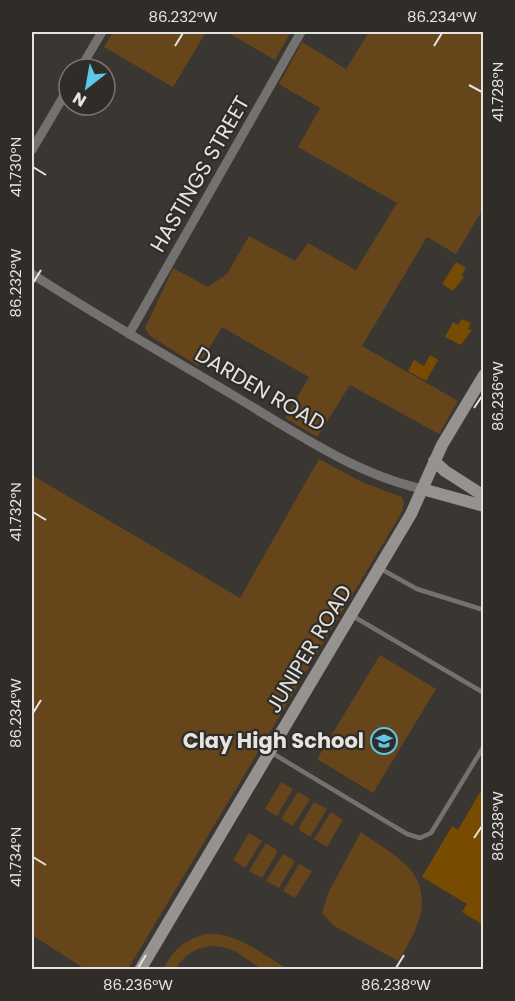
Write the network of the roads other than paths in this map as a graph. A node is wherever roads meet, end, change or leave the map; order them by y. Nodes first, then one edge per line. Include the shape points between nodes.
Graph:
1 (102, 32) edge
2 (301, 32) edge
3 (87, 57) edge
4 (57, 107) edge
5 (32, 150) edge
6 (32, 274) edge
7 (129, 334) junction
8 (483, 375) edge
9 (434, 461) junction
10 (422, 489) junction
11 (483, 496) edge
12 (483, 506) edge
13 (379, 568) junction
14 (483, 610) edge
15 (351, 615) junction
16 (483, 693) edge
17 (483, 746) edge
18 (270, 752) junction
19 (141, 969) edge

1 - 3 street
2 - 7 street, HASTINGS STREET
4 - 5 street
6 - 7 street, DARDEN ROAD
7 - 10 street, DARDEN ROAD via 359,468
8 - 9 street, JUNIPER ROAD
9 - 10 street, JUNIPER ROAD
9 - 11 street
10 - 12 street, DARDEN ROAD
10 - 13 street, JUNIPER ROAD
13 - 14 lane via 417,589
13 - 15 street, JUNIPER ROAD
15 - 16 lane
15 - 18 street, JUNIPER ROAD
17 - 18 lane via 431,833 420,838
18 - 19 street, JUNIPER ROAD

